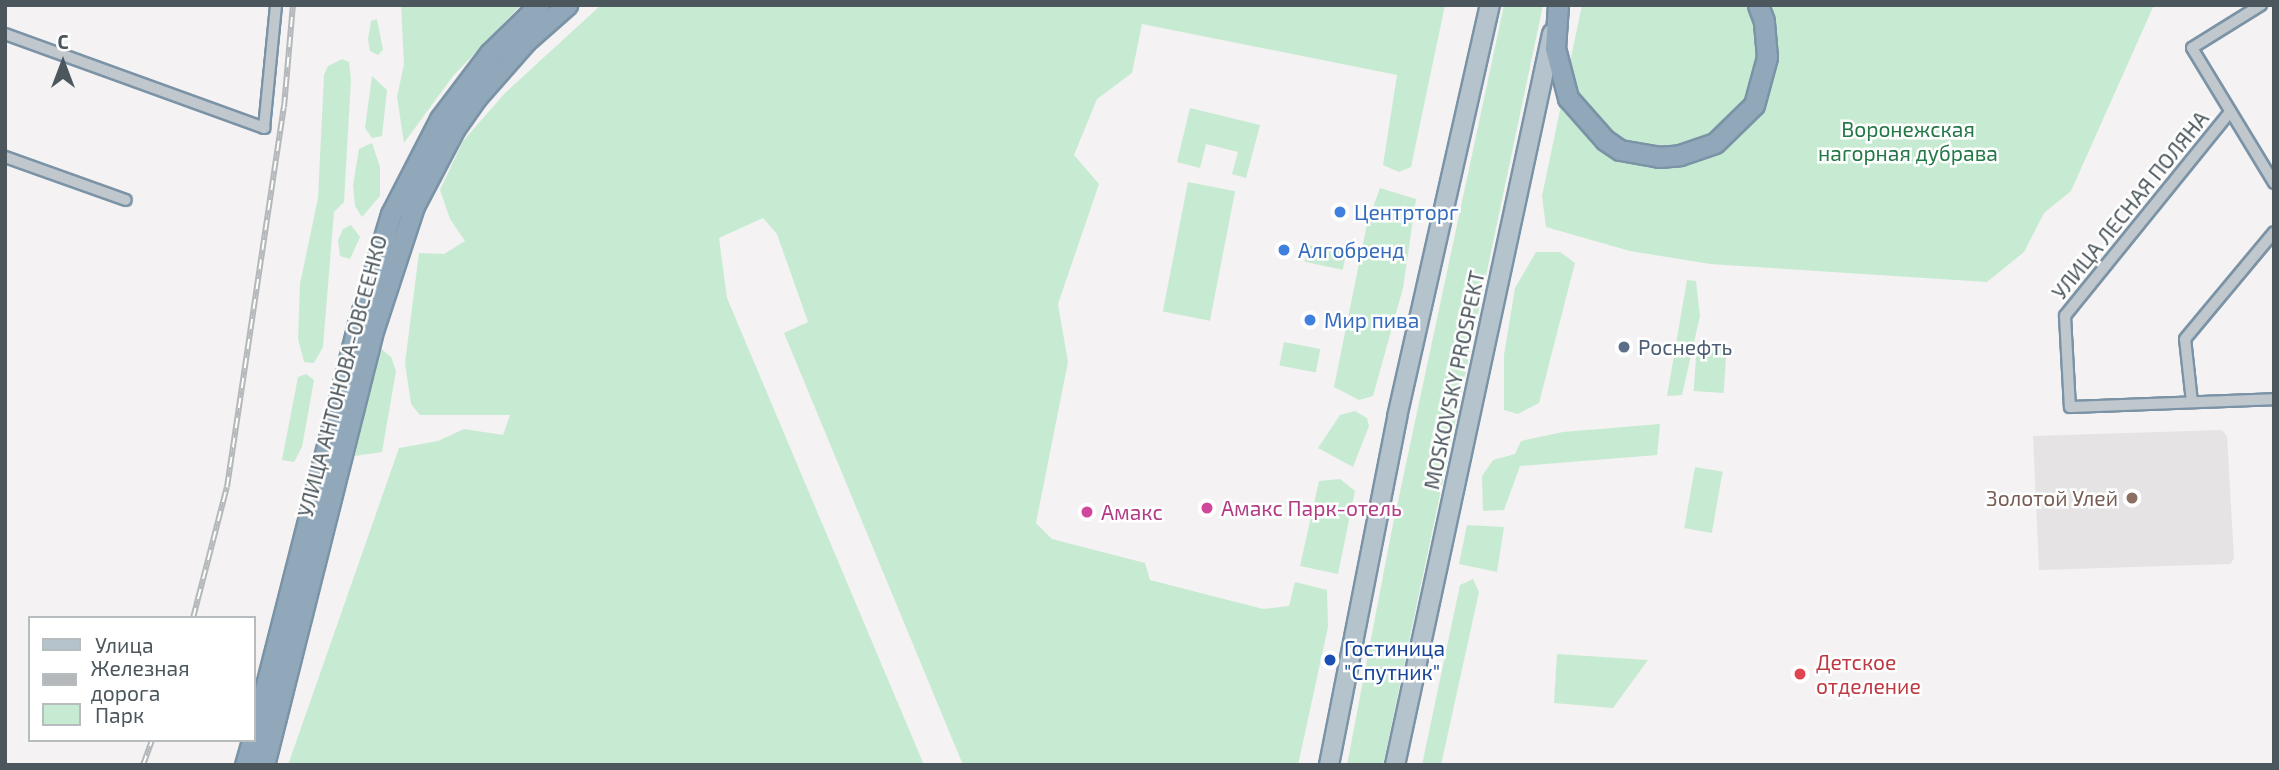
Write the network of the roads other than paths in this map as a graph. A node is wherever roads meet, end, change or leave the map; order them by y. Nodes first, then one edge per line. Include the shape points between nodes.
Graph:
1 (539, 5) edge
2 (567, 5) edge
3 (1490, 5) edge
4 (1758, 5) edge
5 (2261, 5) edge
6 (274, 6) edge
7 (1556, 14) edge
8 (5, 34) edge
9 (2230, 112) junction
10 (5, 158) edge
11 (2274, 183) edge
12 (126, 200) dead end
13 (2274, 232) edge
14 (2274, 399) edge
15 (2192, 402) junction
16 (256, 724) edge
17 (251, 742) edge
18 (245, 765) edge
19 (264, 765) edge
20 (1329, 765) edge
21 (1395, 765) edge

1 - 16 highway, УЛИЦА АНТОНОВА-ОВСЕЕНКО via 490,53 440,118 391,214 358,324
2 - 19 highway, УЛИЦА АНТОНОВА-ОВСЕЕНКО via 526,41 476,98 455,128 409,220 374,328
3 - 20 main road via 1397,417
4 - 7 highway via 1767,57 1754,104 1715,143 1680,155 1620,150 1580,116 1562,85
5 - 9 street, УЛИЦА ЛЕСНАЯ ПОЛЯНА via 2192,48
6 - 8 street via 264,128
7 - 21 main road, MOSKOVSKY PROSPEKT
9 - 11 street, УЛИЦА ЛЕСНАЯ ПОЛЯНА
9 - 15 street, УЛИЦА ЛЕСНАЯ ПОЛЯНА via 2065,316 2070,407
10 - 12 street
13 - 15 street via 2185,339
14 - 15 street
17 - 18 highway

